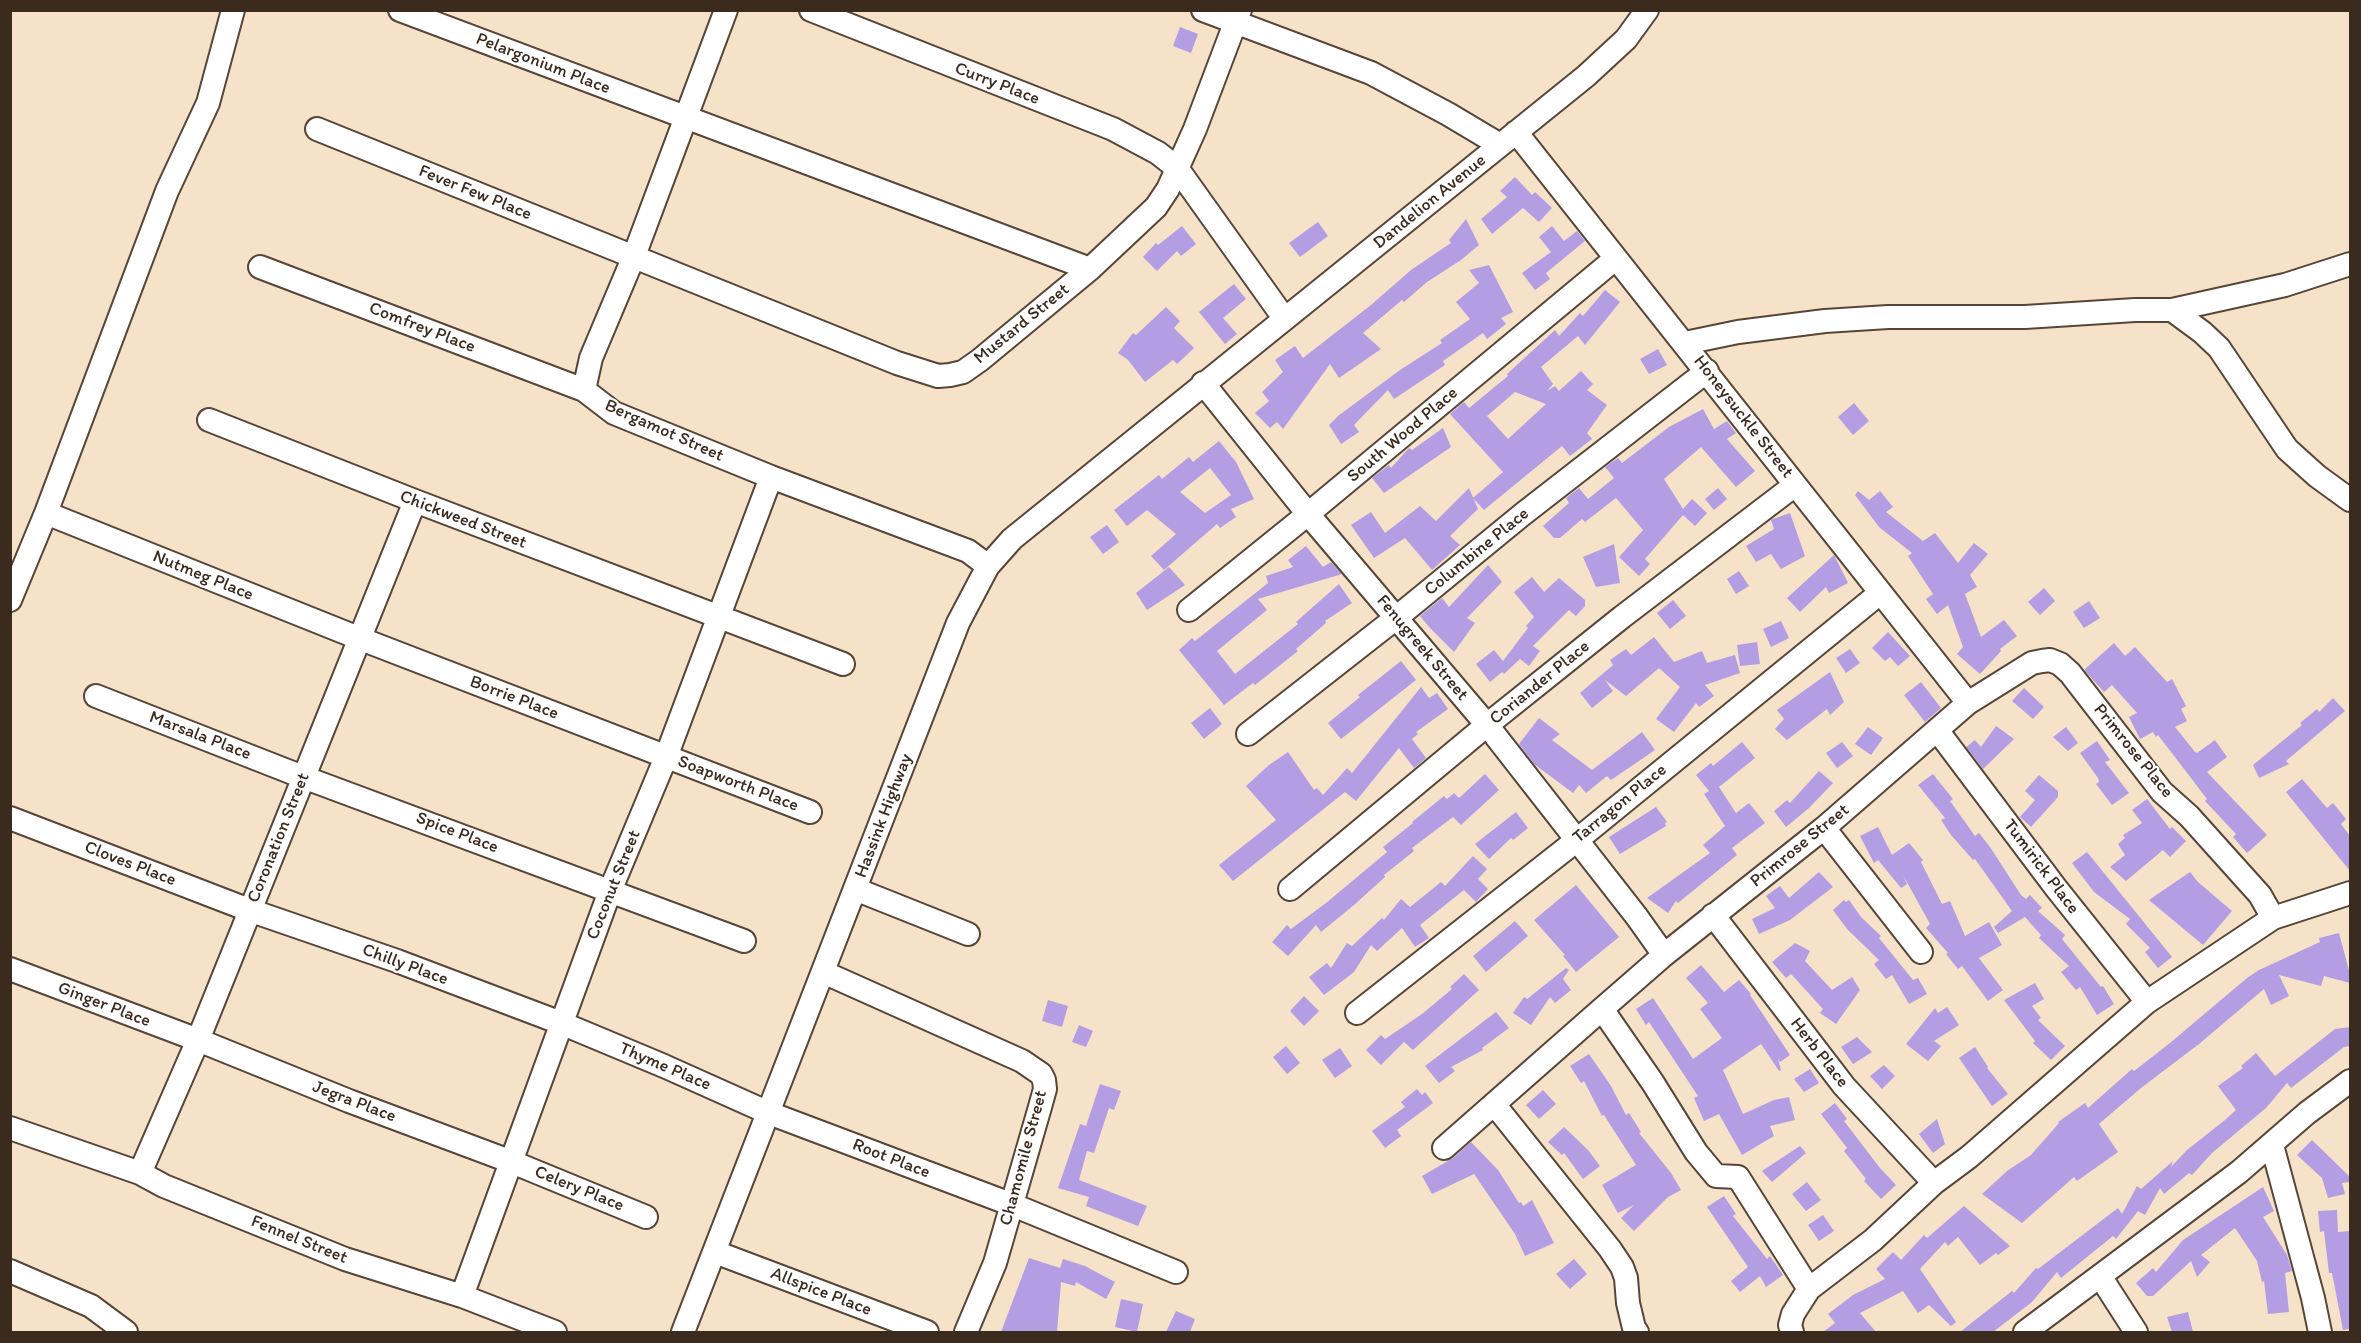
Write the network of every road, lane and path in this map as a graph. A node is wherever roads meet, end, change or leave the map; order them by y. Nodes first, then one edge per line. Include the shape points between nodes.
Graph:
1 (233, 10) edge
2 (400, 10) edge
3 (726, 10) edge
4 (811, 10) edge
5 (1203, 10) edge
6 (1647, 10) edge
7 (1237, 17) edge
8 (686, 118) junction
9 (317, 129) dead end
10 (1508, 139) junction
11 (1177, 168) junction
12 (634, 256) junction
13 (1616, 259) junction
14 (2350, 264) edge
15 (260, 267) dead end
16 (1090, 268) junction
17 (2172, 310) junction
18 (1284, 318) junction
19 (1685, 343) junction
20 (1707, 371) junction
21 (1203, 383) junction
22 (584, 390) junction
23 (209, 420) dead end
24 (771, 477) junction
25 (1795, 485) junction
26 (2350, 500) edge
27 (415, 501) junction
28 (46, 513) junction
29 (1308, 514) junction
30 (988, 566) junction
31 (1880, 593) junction
32 (10, 600) edge
33 (1189, 610) dead end
34 (718, 617) junction
35 (1396, 618) junction
36 (361, 639) junction
37 (843, 664) dead end
38 (96, 696) dead end
39 (1968, 704) junction
40 (1487, 725) junction
41 (1937, 730) junction
42 (1248, 734) dead end
43 (666, 757) junction
44 (303, 777) junction
45 (810, 812) dead end
46 (10, 818) edge
47 (1824, 828) junction
48 (1576, 840) junction
49 (855, 889) junction
50 (1290, 889) dead end
51 (610, 891) junction
52 (2350, 893) edge
53 (249, 910) junction
54 (1713, 915) junction
55 (2273, 918) junction
56 (968, 934) dead end
57 (744, 941) dead end
58 (1921, 952) dead end
59 (1664, 955) junction
60 (10, 969) edge
61 (823, 972) junction
62 (2147, 1002) junction
63 (1602, 1009) junction
64 (1357, 1013) dead end
65 (561, 1023) junction
66 (198, 1040) junction
67 (2350, 1081) edge
68 (1494, 1104) junction
69 (769, 1113) junction
70 (10, 1128) edge
71 (2272, 1145) junction
72 (1444, 1148) dead end
73 (512, 1162) junction
74 (140, 1173) junction
75 (1934, 1183) junction
76 (1013, 1205) junction
77 (645, 1217) dead end
78 (715, 1252) junction
79 (10, 1271) edge
80 (1176, 1272) dead end
81 (2100, 1276) junction
82 (1809, 1289) junction
83 (462, 1296) junction
84 (126, 1332) edge
85 (555, 1332) edge
86 (682, 1332) edge
87 (927, 1332) edge
88 (966, 1332) edge
89 (1637, 1332) edge
90 (1792, 1332) edge
91 (2025, 1332) edge
92 (2136, 1332) edge
93 (2320, 1332) edge

1 - 28 street via 208,103 166,191
2 - 8 street, Pelargonium Place
3 - 8 street, Bergamot Street
4 - 11 street, Curry Place via 1113,129
5 - 7 street
6 - 10 street, Dandelion Avenue via 1626,39
7 - 10 street via 1371,73
7 - 11 street, Mustard Street
8 - 12 street, Bergamot Street
8 - 16 street, Pelargonium Place
9 - 12 street, Fever Few Place
10 - 13 street, Honeysuckle Street
10 - 18 street, Dandelion Avenue
11 - 16 street, Mustard Street via 1156,207
11 - 18 street, Curry Place
12 - 16 street, Mustard Street via 938,376 963,372 980,360
12 - 22 street, Bergamot Street via 591,358
13 - 19 street, Honeysuckle Street
13 - 29 street, South Wood Place
14 - 17 street via 2285,285
15 - 22 street, Comfrey Place
17 - 19 street via 1825,321
17 - 26 street via 2218,348 2287,449
18 - 21 street, Dandelion Avenue
19 - 20 street, Honeysuckle Street
20 - 25 street, Honeysuckle Street
20 - 35 street, Columbine Place
21 - 29 street, Fenugreek Street
21 - 30 street, Hassink Highway via 1012,539
22 - 24 street, Bergamot Street via 614,413
23 - 27 street, Chickweed Street
24 - 30 street, Bergamot Street via 968,551
24 - 34 street, Coconut Street
25 - 31 street, Honeysuckle Street
25 - 40 street, Coriander Place
27 - 34 street, Chickweed Street
27 - 36 street, Coronation Street
28 - 32 street
28 - 36 street, Nutmeg Place
29 - 33 street, South Wood Place
29 - 35 street, Fenugreek Street
30 - 49 street, Hassink Highway via 958,623
31 - 39 street, Honeysuckle Street
31 - 48 street, Tarragon Place
34 - 37 street, Chickweed Street
34 - 43 street, Coconut Street
35 - 40 street, Fenugreek Street
35 - 42 street, Columbine Place
36 - 43 street, Borrie Place
36 - 44 street, Coronation Street
38 - 44 street, Marsala Place
39 - 41 street, Primrose Street
39 - 55 street, Primrose Place via 2032,663 2050,660 2060,664 2162,792 2189,816 2260,895
40 - 48 street, Fenugreek Street
40 - 50 street, Coriander Place
41 - 47 street, Primrose Street
41 - 62 street, Tumirick Place
43 - 45 street, Soapworth Place
43 - 51 street, Coconut Street
44 - 51 street, Spice Place
44 - 53 street, Coronation Street
46 - 53 street, Cloves Place
47 - 54 street, Primrose Street
47 - 58 street
48 - 59 street, Fenugreek Street
48 - 64 street, Tarragon Place
49 - 56 street
49 - 61 street, Hassink Highway
51 - 57 street, Spice Place
51 - 65 street, Coconut Street
52 - 55 street
53 - 65 street, Chilly Place
53 - 66 street, Coronation Street
54 - 59 street, Primrose Street
54 - 75 street, Herb Place via 1844,1086
55 - 62 street
59 - 63 street, Primrose Street
60 - 66 street, Ginger Place
61 - 69 street, Hassink Highway
61 - 76 street, Chamomile Street via 1022,1061 1041,1074 1045,1089
62 - 75 street
63 - 68 street, Primrose Street
63 - 82 street via 1696,1152 1716,1176 1738,1177
65 - 69 street, Thyme Place
65 - 73 street, Coconut Street
66 - 73 street, Jegra Place
66 - 74 street, Coronation Street
67 - 71 street
68 - 72 street, Primrose Street
68 - 89 street via 1622,1267
69 - 76 street, Root Place
69 - 78 street, Hassink Highway
70 - 74 street, Fennel Street
71 - 81 street
71 - 93 street
73 - 77 street, Celery Place
73 - 83 street, Coconut Street
74 - 83 street, Fennel Street via 345,1259
75 - 82 street via 1874,1240
76 - 80 street, Root Place
76 - 88 street, Chamomile Street via 995,1263
78 - 86 street, Hassink Highway
78 - 87 street, Allspice Place
79 - 84 street via 91,1306
81 - 91 street
81 - 92 street
82 - 90 street via 1793,1314
83 - 85 street, Fennel Street

